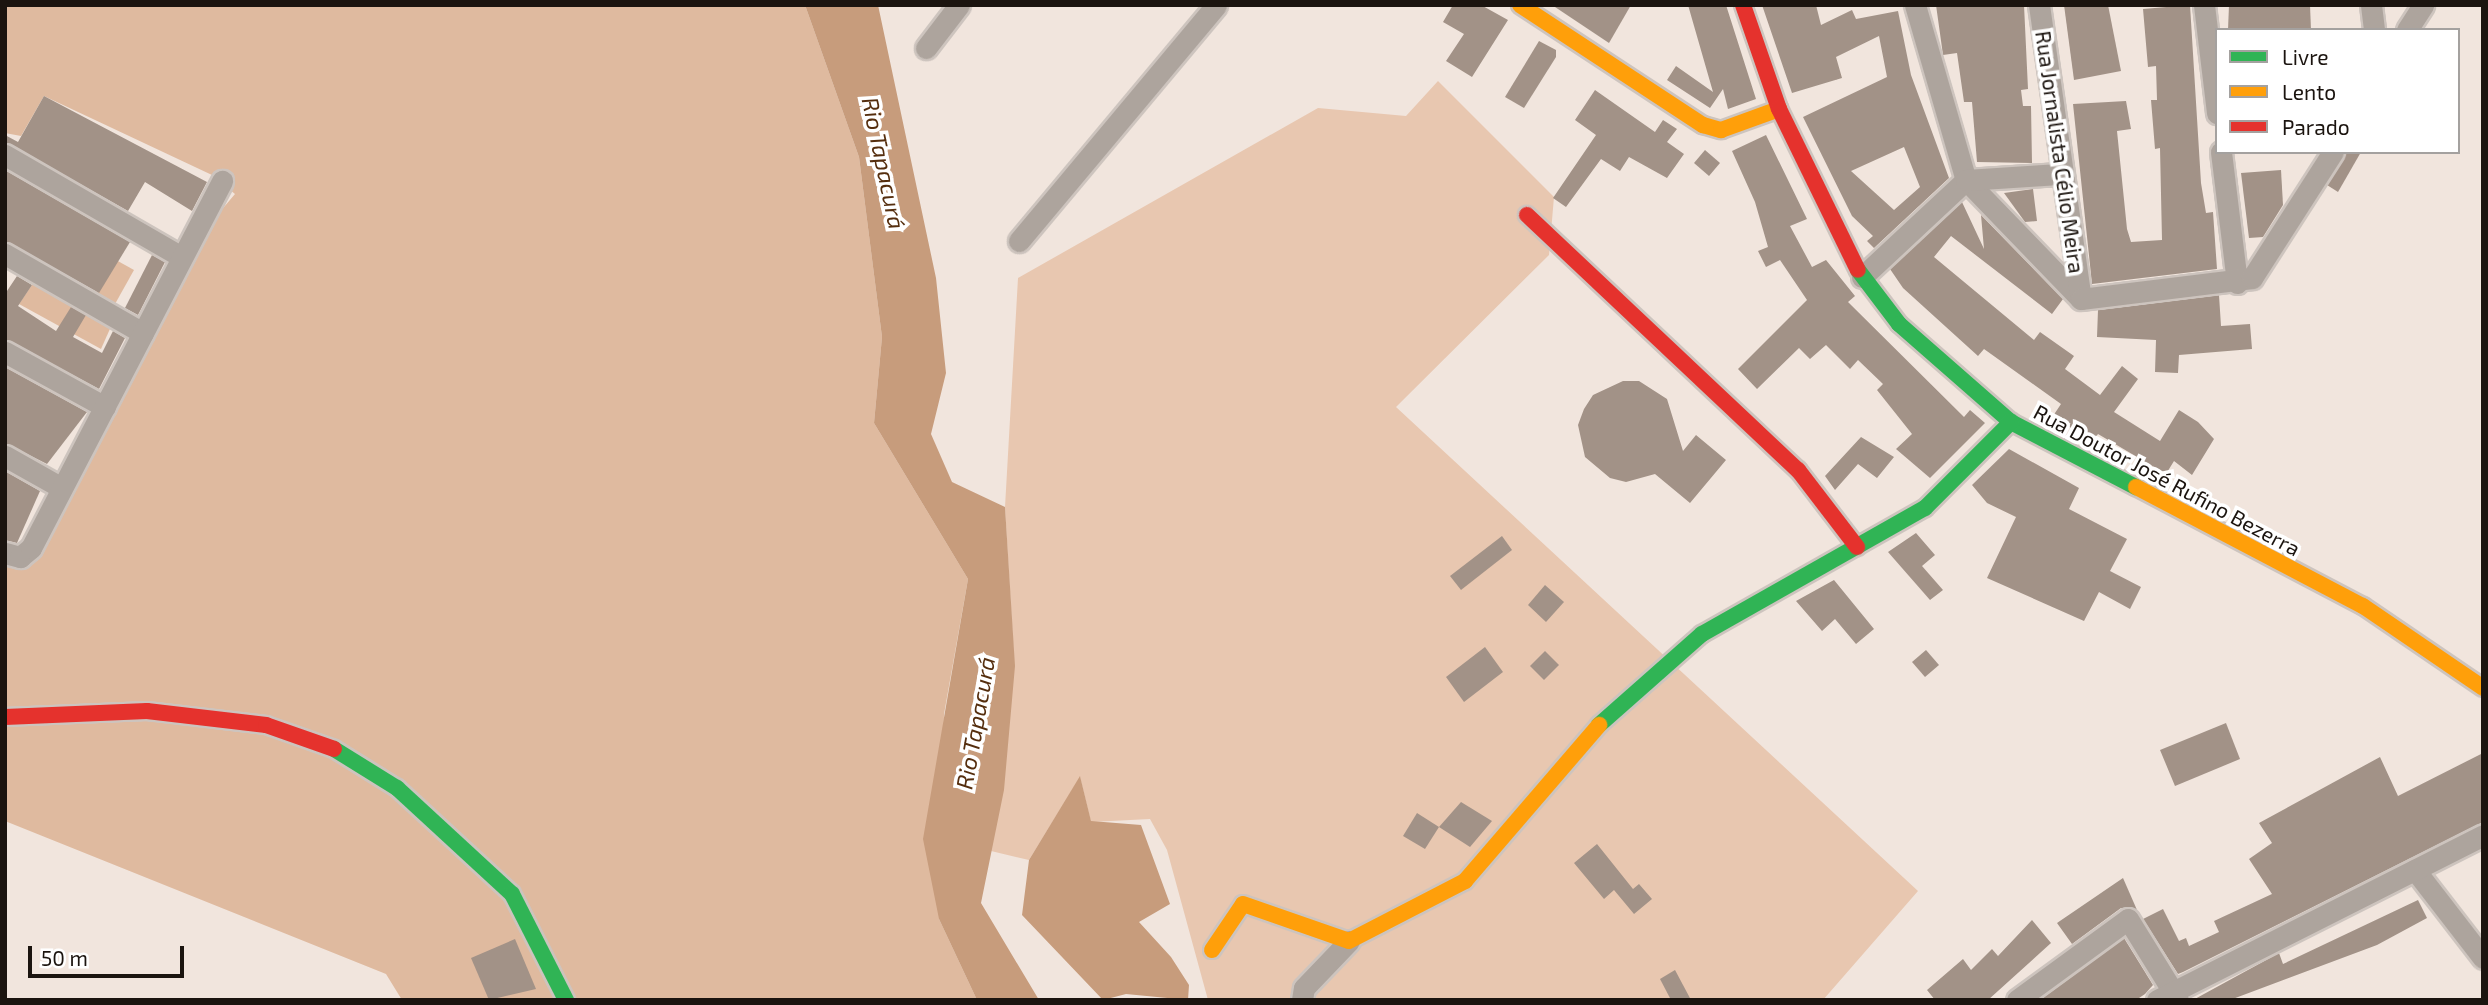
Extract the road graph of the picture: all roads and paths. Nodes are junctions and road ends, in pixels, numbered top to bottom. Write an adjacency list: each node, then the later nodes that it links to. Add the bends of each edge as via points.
1 (959, 5): 12 (street)
2 (1216, 5): 22 (street)
3 (1520, 5): 14 (street, via 1703,125 1721,130)
4 (1744, 5): 14 (street, Rua Doutor José Rufino Bezerra)
5 (1915, 5): 19 (street)
6 (2039, 5): 18 (street, Rua Jornalista Célio Meira)
7 (2204, 5): 13 (street)
8 (2371, 5): 10 (street)
9 (2423, 5): 11 (street)
10 (2374, 28)
11 (2408, 28)
12 (926, 48)
13 (2215, 96)
14 (1779, 109): 25 (street, Rua Doutor José Rufino Bezerra)
15 (2221, 154): 26 (street)
16 (2332, 154): 26 (street, via 2262,271)
17 (5, 155): 24 (street)
18 (2059, 174): 19 (street); 27 (street, Rua Jornalista Célio Meira)
19 (1966, 180): 25 (street); 27 (street)
20 (222, 181): 24 (street)
21 (1527, 215): 34 (street, via 1798,470)
22 (1019, 241)
23 (5, 254): 28 (street)
24 (182, 257): 28 (street)
25 (1862, 277): 31 (street, Rua Doutor José Rufino Bezerra, via 1899,324)
26 (2237, 283): 27 (street)
27 (2081, 299)
28 (143, 333): 30 (street)
29 (5, 352): 30 (street)
30 (104, 407): 33 (street)
31 (2011, 422): 34 (street, via 1925,508); 36 (street, Rua Doutor José Rufino Bezerra, via 2363,606)
32 (5, 456): 33 (street)
33 (62, 488): 35 (street, via 31,548 20,557)
34 (1857, 547): 40 (street, via 1702,634 1581,741 1465,881)
35 (5, 553)
36 (2483, 688)
37 (5, 717): 44 (street, via 147,710 266,725 339,751 397,788 512,894)
38 (2483, 835): 39 (street)
39 (2414, 870): 42 (street); 43 (street)
40 (1349, 941): 41 (street, via 1243,904); 45 (street, via 1304,988)
41 (1212, 950)
42 (2483, 958)
43 (2169, 996): 46 (street, via 2128,919)
44 (566, 1000)
45 (1302, 1000)
46 (2017, 1000)

